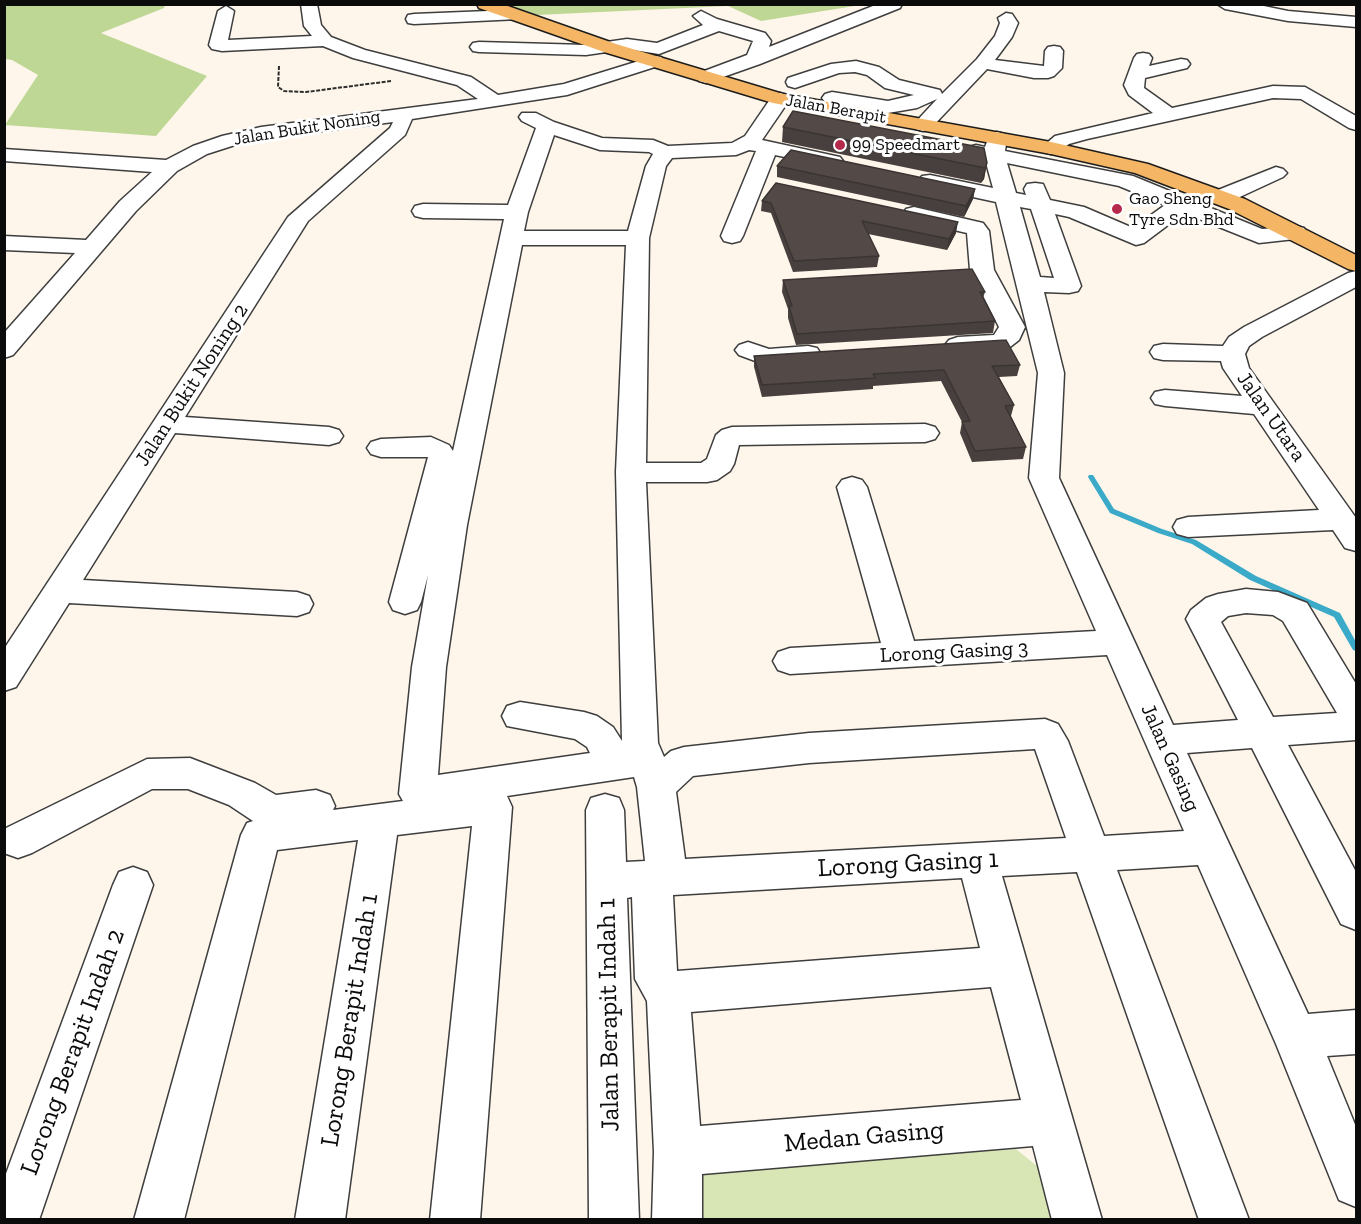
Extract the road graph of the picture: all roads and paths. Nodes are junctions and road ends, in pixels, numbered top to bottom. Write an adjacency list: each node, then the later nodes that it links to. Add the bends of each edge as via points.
1 (309, 4): 13 (street, via 313,26)
2 (485, 4): 6 (main road, Jalan Berapit)
3 (894, 4): 18 (street)
4 (1225, 4): 9 (street)
5 (226, 11): 14 (street, via 218,45)
6 (513, 15): 8 (street); 16 (main road, Jalan Berapit)
7 (1005, 18): 20 (street, via 1009,23 1003,37)
8 (414, 19)
9 (1319, 19): 10 (street); 12 (street)
10 (1356, 22)
11 (294, 23): 14 (street)
12 (1356, 38)
13 (326, 41): 14 (street); 23 (street, via 359,54)
14 (306, 42)
15 (479, 47): 16 (street)
16 (610, 48): 18 (street, via 627,44 659,49 716,26 708,20 759,37 762,41); 19 (main road, Jalan Berapit)
17 (1054, 51): 20 (street, via 1053,68 1048,72)
18 (754, 60): 24 (street)
19 (655, 61): 24 (main road, Jalan Berapit); 30 (street, Jalan Bukit Noning)
20 (983, 63): 26 (street)
21 (1181, 64): 32 (street, via 1139,66 1133,85)
22 (279, 66): 23 (path, via 278,87 284,92)
23 (439, 74): 29 (street, via 464,81)
24 (706, 77): 27 (main road, Jalan Berapit)
25 (933, 94): 26 (street); 27 (street, via 892,84 873,70 856,66 837,68); 28 (street, via 910,104 888,107)
26 (953, 94): 35 (street)
27 (781, 98): 35 (main road, Jalan Berapit); 36 (street, via 752,140); 37 (street)
28 (832, 98)
29 (495, 102): 30 (street, Jalan Bukit Noning); 31 (street, Jalan Bukit Noning)
30 (554, 111): 33 (street); 39 (street, via 600,144 653,146); 52 (street)
31 (401, 114): 43 (street, Jalan Bukit Noning, via 229,140); 70 (street, Jalan Bukit Noning 2, via 403,122 398,131 300,217)
32 (1170, 116): 34 (street, via 1273,92 1291,92 1305,93); 38 (street, via 1072,137)
33 (599, 124)
34 (1356, 124)
35 (923, 125): 37 (main road, Jalan Berapit)
36 (757, 146): 39 (street); 42 (street); 54 (street)
37 (995, 146): 38 (main road, Jalan Berapit); 41 (street); 46 (street)
38 (1051, 148): 47 (main road, Jalan Berapit, via 1141,168)
39 (665, 152): 55 (street, via 656,166)
40 (4, 155): 43 (street)
41 (1030, 161): 48 (street, via 1028,170); 49 (street, via 1125,181)
42 (858, 166)
43 (170, 167): 57 (street, Jalan Bukit Noning)
44 (1276, 173): 47 (street)
45 (915, 178): 46 (street)
46 (1005, 197): 48 (street); 60 (street)
47 (1221, 197): 53 (main road, Jalan Berapit)
48 (1041, 204): 49 (street, via 1076,212 1136,238); 60 (street, via 1069,286)
49 (1182, 204): 53 (street, via 1259,236)
50 (889, 208): 59 (street, via 975,228)
51 (423, 211): 52 (street)
52 (514, 224): 55 (street, via 532,239); 76 (street)
53 (1296, 233): 58 (main road, Jalan Berapit)
54 (732, 236)
55 (638, 238): 74 (street)
56 (4, 243): 57 (street)
57 (92, 247): 63 (street, Jalan Bukit Noning)
58 (1356, 264)
59 (976, 265): 60 (street); 62 (street, via 1012,327 1010,335 1001,342)
60 (1026, 268): 82 (street, Jalan Gasing, via 1051,373 1044,478)
61 (1356, 278): 67 (street, Jalan Utara, via 1253,332 1238,342)
62 (930, 346)
63 (4, 350)
64 (748, 350): 65 (street, via 766,357)
65 (836, 352)
66 (1163, 352): 67 (street)
67 (1232, 354): 69 (street, Jalan Utara, via 1236,368)
68 (1165, 398): 69 (street)
69 (1263, 406): 78 (street, Jalan Utara)
70 (166, 424): 72 (street); 79 (street, Jalan Bukit Noning 2)
71 (925, 433): 74 (street, via 732,436 726,441 720,464 707,473)
72 (329, 436)
73 (381, 448): 76 (street, via 430,446 439,451)
74 (631, 472): 91 (street)
75 (852, 487): 83 (street)
76 (443, 506): 80 (street); 92 (street)
77 (1188, 527): 78 (street)
78 (1349, 530)
79 (62, 591): 81 (street); 85 (street, Jalan Bukit Noning 2)
80 (405, 602)
81 (297, 604)
82 (1118, 642): 83 (street, Lorong Gasing 3); 90 (street, Jalan Gasing)
83 (900, 655): 84 (street, Lorong Gasing 3)
84 (790, 661)
85 (4, 678)
86 (1356, 714): 89 (street, via 1295,612 1278,604 1246,601 1218,606 1203,619)
87 (520, 716): 91 (street, via 584,726)
88 (1356, 726): 89 (street)
89 (1262, 732): 90 (street); 102 (street)
90 (1162, 740): 96 (street, Jalan Gasing)
91 (638, 770): 92 (street); 97 (street, via 809,748 1045,734); 99 (street)
92 (418, 794): 95 (street, via 271,812 242,794 190,773 147,774)
93 (604, 810): 100 (street, Jalan Berapit Indah 1)
94 (380, 821): 111 (street, via 261,835); 112 (street, Lorong Berapit Indah 1); 113 (street, via 493,807)
95 (18, 841)
96 (1210, 846): 97 (street, Lorong Gasing 1); 106 (street, Jalan Gasing)
97 (1090, 853): 98 (street, Lorong Gasing 1); 117 (street)
98 (977, 860): 99 (street, Lorong Gasing 1); 103 (street)
99 (660, 878): 100 (street, Lorong Gasing 1); 104 (street, via 656,979)
100 (606, 881): 114 (street, Jalan Berapit Indah 1)
101 (133, 885): 110 (street, Lorong Berapit Indah 2)
102 (1356, 911)
103 (1007, 966): 104 (street); 107 (street)
104 (668, 993): 108 (street)
105 (1356, 1032): 106 (street)
106 (1296, 1037): 109 (street, Jalan Gasing)
107 (1050, 1121): 108 (street, Medan Gasing); 116 (street)
108 (678, 1152): 115 (street)
109 (1356, 1183)
110 (14, 1220)
111 (159, 1220)
112 (320, 1220)
113 (455, 1220)
114 (614, 1220)
115 (677, 1220)
116 (1077, 1220)
117 (1224, 1220)

